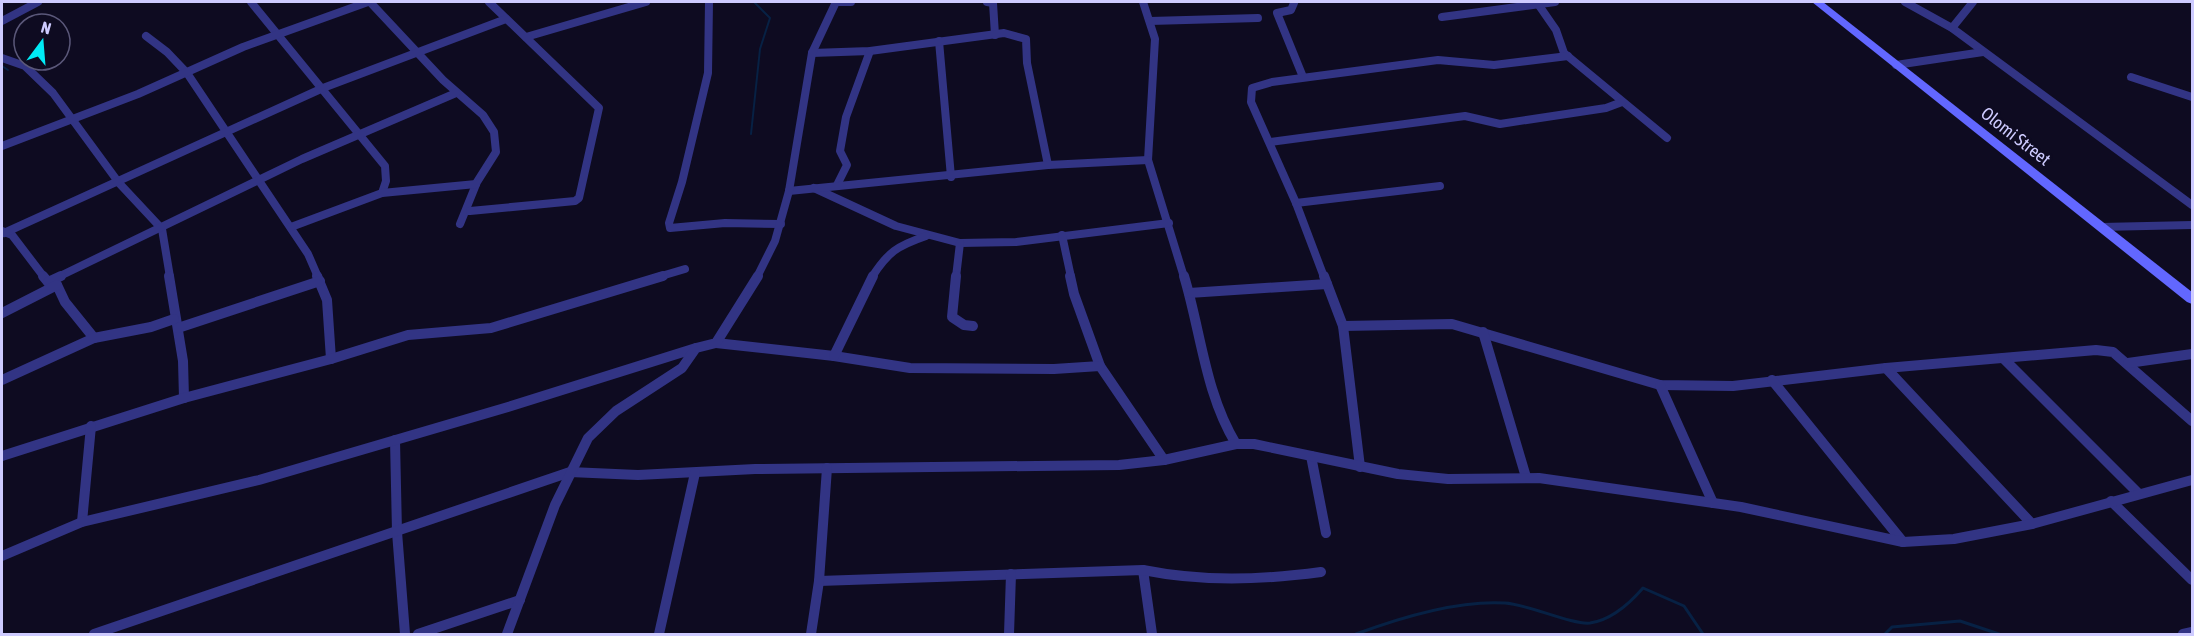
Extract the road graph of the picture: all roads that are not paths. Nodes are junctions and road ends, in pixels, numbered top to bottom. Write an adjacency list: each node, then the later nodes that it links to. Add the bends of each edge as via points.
1 (38, 2): 20 (street)
2 (251, 2): 23 (street)
3 (369, 2): 23 (street); 29 (street)
4 (489, 2): 19 (street)
5 (646, 2): 26 (street)
6 (709, 2): 64 (street, via 708,73 670,228)
7 (836, 2): 8 (street); 31 (street)
8 (851, 2)
9 (987, 2): 24 (street, via 993,3 995,11)
10 (1143, 2): 21 (street)
11 (1555, 2): 16 (street)
12 (1817, 2): 34 (main road, Olomi Street)
13 (1905, 2): 22 (street)
14 (1973, 2): 22 (street)
15 (1294, 3): 37 (street, via 1291,10 1277,12)
16 (1538, 4): 17 (street); 32 (street)
17 (1442, 17)
18 (1258, 18): 21 (street)
19 (506, 19): 26 (street); 29 (street)
20 (2, 21)
21 (1150, 21): 48 (street, via 1155,39)
22 (1952, 28): 30 (street)
23 (279, 34): 35 (street); 38 (street)
24 (995, 35): 27 (street); 49 (street, via 1015,34 1026,39 1027,63)
25 (146, 36): 35 (street)
26 (526, 37): 61 (street, via 599,108 579,198)
27 (939, 41): 28 (street); 50 (street)
28 (870, 51): 31 (street); 54 (street, via 846,117 840,151 847,165)
29 (421, 52): 38 (street); 39 (street)
30 (1983, 52): 34 (street); 60 (street)
31 (812, 53): 57 (street)
32 (1568, 56): 37 (street, via 1494,65 1438,60); 41 (street)
33 (2, 58): 42 (street, via 25,66)
34 (1896, 65): 68 (main road, Olomi Street)
35 (187, 73): 42 (street); 43 (street)
36 (2131, 77): 40 (street)
37 (1303, 78): 46 (street, via 1252,88 1251,102)
38 (323, 88): 43 (street); 44 (street)
39 (456, 93): 44 (street); 53 (street, via 477,111 497,139 497,147)
40 (2193, 97)
41 (1622, 102): 45 (street); 46 (street, via 1587,112 1500,124 1466,116)
42 (71, 118): 47 (street); 52 (street)
43 (225, 134): 51 (street); 52 (street)
44 (361, 135): 51 (street); 58 (street, via 385,166)
45 (1667, 138)
46 (1270, 142): 59 (street)
47 (2, 147)
48 (1148, 160): 49 (street); 62 (street)
49 (1048, 165): 50 (street)
50 (951, 177): 54 (street)
51 (259, 182): 67 (street); 69 (street)
52 (119, 183): 69 (street); 70 (street)
53 (476, 184): 58 (street); 61 (street)
54 (837, 185): 56 (street)
55 (1440, 186): 59 (street)
56 (814, 188): 57 (street); 66 (street)
57 (789, 191): 64 (street)
58 (382, 193): 67 (street)
59 (1296, 203): 78 (street)
60 (2193, 205)
61 (470, 211): 63 (street)
62 (1169, 223): 71 (street); 79 (street)
63 (460, 224)
64 (781, 224): 87 (street, via 760,273)
65 (2193, 225): 68 (street)
66 (896, 226): 72 (street); 74 (street)
67 (291, 227): 76 (street)
68 (2100, 227): 80 (main road, Olomi Street)
69 (162, 229): 77 (street); 82 (street)
70 (5, 235): 77 (street)
71 (1062, 235): 73 (street, via 987,244); 94 (street, via 1074,294)
72 (926, 236): 73 (street); 74 (street)
73 (960, 243): 83 (street, via 952,317 964,326)
74 (898, 246): 90 (street, via 870,280)
75 (685, 269): 92 (street, via 490,328 408,335)
76 (320, 281): 82 (street); 92 (street, via 327,300)
77 (53, 284): 81 (street); 86 (street)
78 (1328, 284): 79 (street); 84 (street)
79 (1189, 293): 103 (street, via 1209,380)
80 (2193, 299)
81 (2, 313)
82 (176, 323): 86 (street); 99 (street)
83 (973, 326)
84 (1343, 326): 85 (street, via 1452,324); 107 (street)
85 (1483, 332): 98 (street); 111 (street)
86 (94, 338): 96 (street)
87 (716, 344): 88 (street); 90 (street)
88 (696, 348): 102 (street); 109 (street, via 682,368 600,423 578,453)
89 (2193, 354): 93 (street)
90 (834, 356): 94 (street, via 910,368)
91 (2003, 358): 93 (street, via 2096,350 2113,352); 95 (street); 113 (street)
92 (331, 360): 99 (street)
93 (2128, 363): 100 (street)
94 (1100, 366): 106 (street)
95 (1886, 368): 97 (street); 117 (street)
96 (2, 380)
97 (1772, 380): 98 (street, via 1733,386); 120 (street)
98 (1660, 385): 115 (street)
99 (184, 398): 101 (street)
100 (2193, 421)
101 (91, 426): 104 (street); 116 (street)
102 (395, 440): 116 (street, via 259,480); 118 (street)
103 (1236, 444): 105 (street); 106 (street)
104 (2, 456)
105 (1311, 456): 107 (street); 119 (street)
106 (1164, 460): 108 (street, via 1119,465)
107 (1360, 466): 111 (street, via 1448,479)
108 (827, 468): 110 (street); 126 (street)
109 (570, 472): 110 (street); 118 (street); 127 (street)
110 (695, 473): 133 (street)
111 (1526, 477): 115 (street)
112 (2193, 480): 113 (street)
113 (2138, 493): 114 (street)
114 (2111, 501): 117 (street); 125 (street)
115 (1713, 503): 120 (street)
116 (82, 522): 121 (street)
117 (2032, 524): 120 (street, via 1954,539)
118 (397, 532): 129 (street); 130 (street)
119 (1326, 533)
120 (1903, 542)
121 (2, 556)
122 (1143, 570): 123 (street, via 1172,578 1259,581); 124 (street); 136 (street)
123 (1321, 572)
124 (1011, 574): 126 (street); 135 (street)
125 (2193, 580)
126 (819, 581): 134 (street)
127 (520, 600): 131 (street); 132 (street)
128 (2193, 632): 137 (street)
129 (94, 634)
130 (405, 634)
131 (418, 634)
132 (507, 634)
133 (659, 634)
134 (812, 634)
135 (1009, 634)
136 (1152, 634)
137 (2183, 634)

